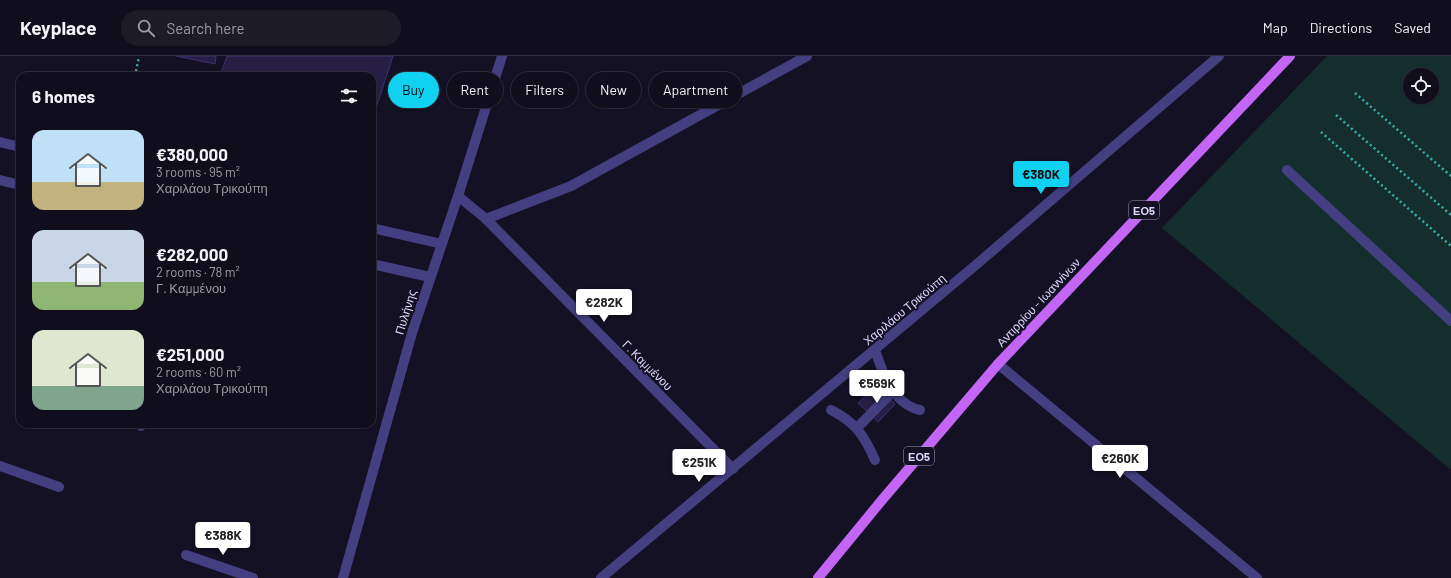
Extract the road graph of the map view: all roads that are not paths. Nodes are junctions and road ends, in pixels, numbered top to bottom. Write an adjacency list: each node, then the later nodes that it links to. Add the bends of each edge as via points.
1 (502, 56): 10 (street, Πυλήνης)
2 (807, 56): 11 (street, via 571,186)
3 (1219, 56): 17 (street, Χαριλάου Τρικούπη)
4 (1290, 56): 18 (main road, Αντιρρίου - Ιωαννίνων / ΕΟ5)
5 (0, 142): 6 (street)
6 (16, 146)
7 (1287, 170): 16 (street)
8 (0, 180): 9 (street)
9 (16, 184)
10 (458, 196): 11 (street, Γ. Καμμένου); 13 (street, Πυλήνης)
11 (486, 219): 25 (street, Γ. Καμμένου)
12 (376, 229): 13 (street)
13 (442, 244): 15 (street, Πυλήνης)
14 (376, 265): 15 (street)
15 (430, 277): 29 (street, Πυλήνης)
16 (1451, 321)
17 (875, 350): 19 (street); 25 (street, Χαριλάου Τρικούπη)
18 (998, 364): 31 (main road, Αντιρρίου - Ιωαννίνων / ΕΟ5); 32 (street)
19 (893, 391): 21 (street, via 908,405); 22 (street)
20 (831, 410): 22 (street)
21 (920, 410)
22 (857, 428): 23 (street, via 866,440)
23 (874, 460)
24 (0, 466): 26 (street)
25 (733, 469): 30 (street, Χαριλάου Τρικούπη)
26 (58, 487)
27 (186, 555): 28 (street)
28 (253, 578)
29 (343, 578)
30 (602, 578)
31 (818, 578)
32 (1257, 578)

